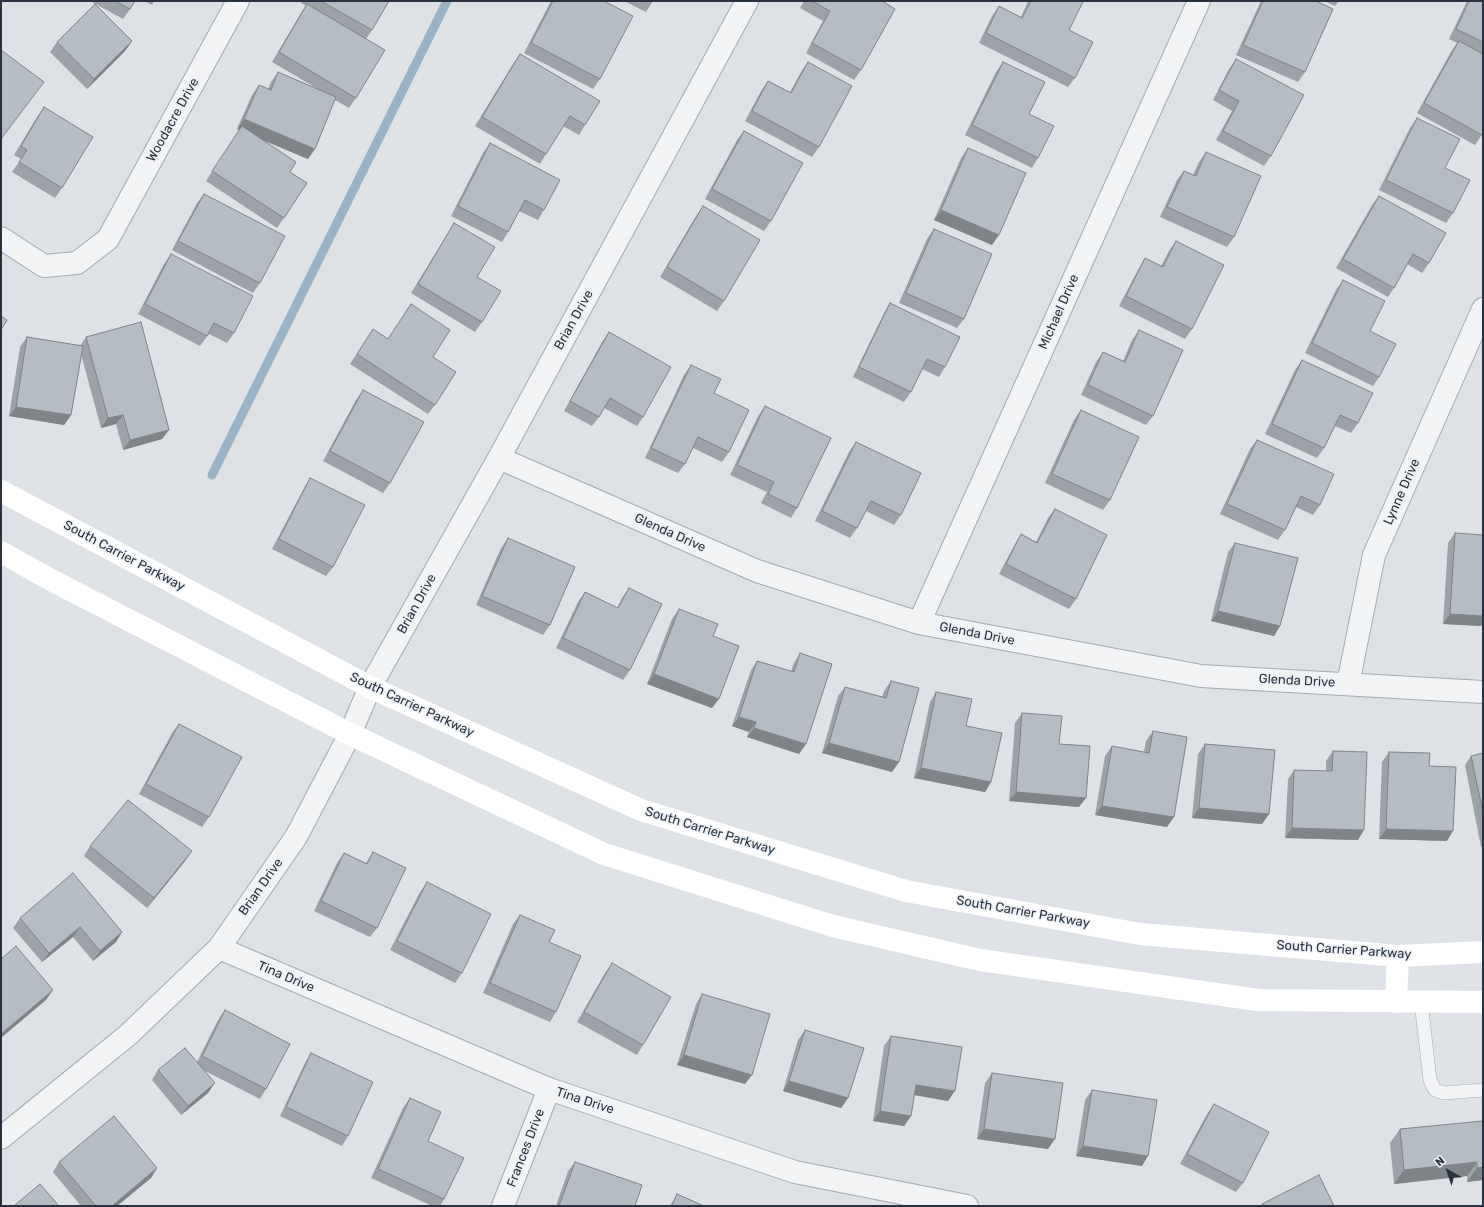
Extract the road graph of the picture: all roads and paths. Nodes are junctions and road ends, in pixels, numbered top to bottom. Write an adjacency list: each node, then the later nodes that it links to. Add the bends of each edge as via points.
1 (238, 1): 4 (street, Woodacre Drive, via 108,239 77,263 44,266)
2 (747, 1): 6 (street, Brian Drive)
3 (1199, 1): 9 (street, Michael Drive)
4 (1, 238)
5 (1483, 309): 10 (street, Lynne Drive, via 1374,556)
6 (499, 458): 9 (street, Glenda Drive, via 757,571); 11 (street, Brian Drive)
7 (1, 491): 11 (main road, South Carrier Parkway)
8 (1, 552): 13 (main road)
9 (919, 623): 10 (street, Glenda Drive, via 1201,676)
10 (1348, 684): 12 (street, Glenda Drive)
11 (370, 687): 13 (street, Brian Drive); 16 (main road, South Carrier Parkway, via 641,810 906,891 1140,934)
12 (1483, 692)
13 (350, 734): 14 (street, Brian Drive, via 296,837); 17 (main road, via 604,854 833,926 980,960 1258,1000)
14 (219, 948): 20 (street, Tina Drive); 22 (street, Brian Drive, via 128,1036)
15 (1483, 952): 16 (main road, South Carrier Parkway)
16 (1398, 956): 17 (main road)
17 (1396, 1002): 18 (main road)
18 (1421, 1002): 19 (main road); 21 (lane, via 1430,1080 1435,1090 1444,1093)
19 (1483, 1002)
20 (549, 1089): 23 (street, Frances Drive); 24 (street, Tina Drive, via 795,1172)
21 (1483, 1090)
22 (1, 1138)
23 (503, 1206)
24 (967, 1206)

